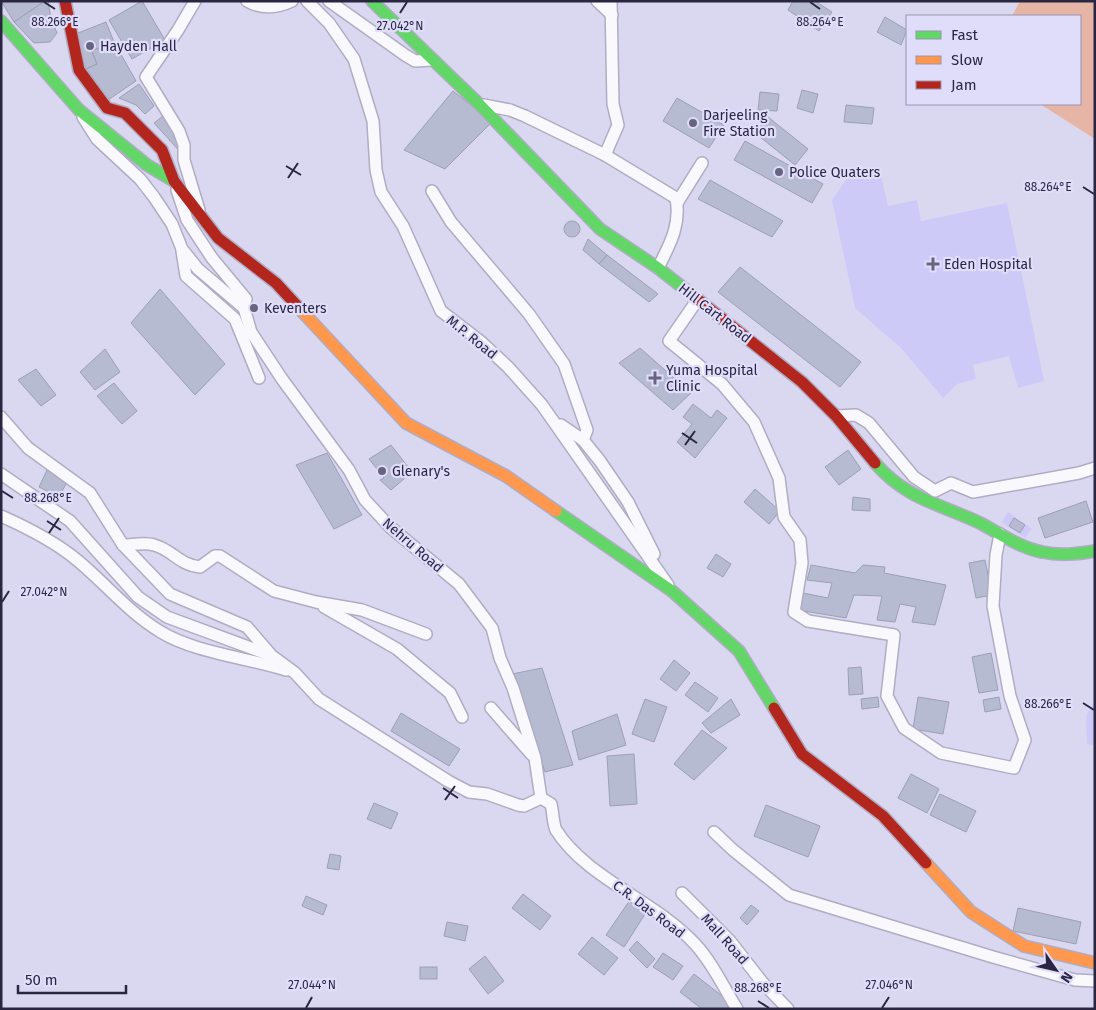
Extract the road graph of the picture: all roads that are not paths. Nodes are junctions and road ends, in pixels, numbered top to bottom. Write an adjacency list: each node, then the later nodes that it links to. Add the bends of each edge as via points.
1 (65, 1): 17 (main road, via 79,70 106,108 125,113 162,150)
2 (195, 1): 20 (street, via 146,77 179,131 184,145 184,160)
3 (247, 1): 4 (street, via 264,7 280,7)
4 (292, 1)
5 (307, 1): 28 (street, M.P. Road, via 329,23 354,59 373,121 376,170 381,192 404,226 441,311 508,367)
6 (329, 1): 12 (street, via 415,61)
7 (372, 1): 12 (main road, Hill Cart Road)
8 (597, 1): 10 (street)
9 (611, 1): 10 (street)
10 (612, 15): 15 (street, via 613,104 618,125)
11 (1, 21): 14 (main road)
12 (432, 60): 13 (main road, Hill Cart Road)
13 (480, 105): 15 (street, via 510,110); 22 (main road, Hill Cart Road, via 600,229)
14 (79, 110): 17 (main road, via 148,165); 21 (street, via 97,139 140,179 154,197 172,224)
15 (605, 155): 19 (street, via 676,198)
16 (702, 163): 19 (street)
17 (174, 181): 20 (main road); 24 (street, Nehru Road, via 186,220 212,258 246,298)
18 (432, 191): 29 (street, via 451,222 528,314 564,364 587,430)
19 (677, 202): 22 (street, via 676,230)
20 (203, 222): 36 (main road, via 218,238 276,283 406,423 506,476)
21 (182, 249): 24 (street, via 198,269); 25 (street, via 186,276 235,319)
22 (658, 268): 23 (main road, Hill Cart Road)
23 (698, 299): 26 (main road, Hill Cart Road, via 802,382); 33 (street, via 669,341 722,384 754,422 779,478 784,517 800,540 802,563 794,612 808,620 894,635 887,696 904,728 941,753 1014,768 1025,740 1010,696 993,606)
24 (244, 308): 43 (street, Nehru Road, via 251,332 282,380 349,470 365,500 390,527 459,584 492,628)
25 (259, 378)
26 (836, 416): 30 (street, via 856,415 869,423 914,477 935,491 951,483 973,492); 33 (main road, Hill Cart Road, via 878,466 902,488)
27 (1, 417): 34 (street, via 28,448 90,493)
28 (551, 418): 29 (street); 36 (street, M.P. Road)
29 (584, 440): 36 (street, via 628,502)
30 (1095, 468)
31 (1, 474): 39 (street, via 70,522 138,597 167,617)
32 (1, 516): 40 (street, via 77,560 160,632 178,641)
33 (1000, 534): 35 (main road, Hill Cart Road, via 1028,548 1052,554)
34 (123, 545): 37 (street, via 153,544 188,566 200,567 214,556 220,556 274,591); 39 (street, via 170,594 247,626)
35 (1095, 551)
36 (672, 591): 47 (main road, via 739,651 802,754 883,816 971,912 1024,946)
37 (316, 602): 38 (street, via 362,610); 42 (street, via 397,649 450,693)
38 (426, 634)
39 (272, 656): 40 (street)
40 (294, 673): 44 (street, via 320,699 403,750 416,762 469,792 487,794 524,806)
41 (491, 708): 43 (street)
42 (462, 717)
43 (535, 758): 44 (street, Nehru Road)
44 (540, 798): 49 (street, C.R. Das Road, via 551,804 555,829 573,851 696,944)
45 (714, 832): 48 (street, via 789,895 1075,980)
46 (682, 893): 50 (street, Mall Road, via 730,941)
47 (1095, 962)
48 (1095, 981)
49 (737, 1009)
50 (788, 1009)

